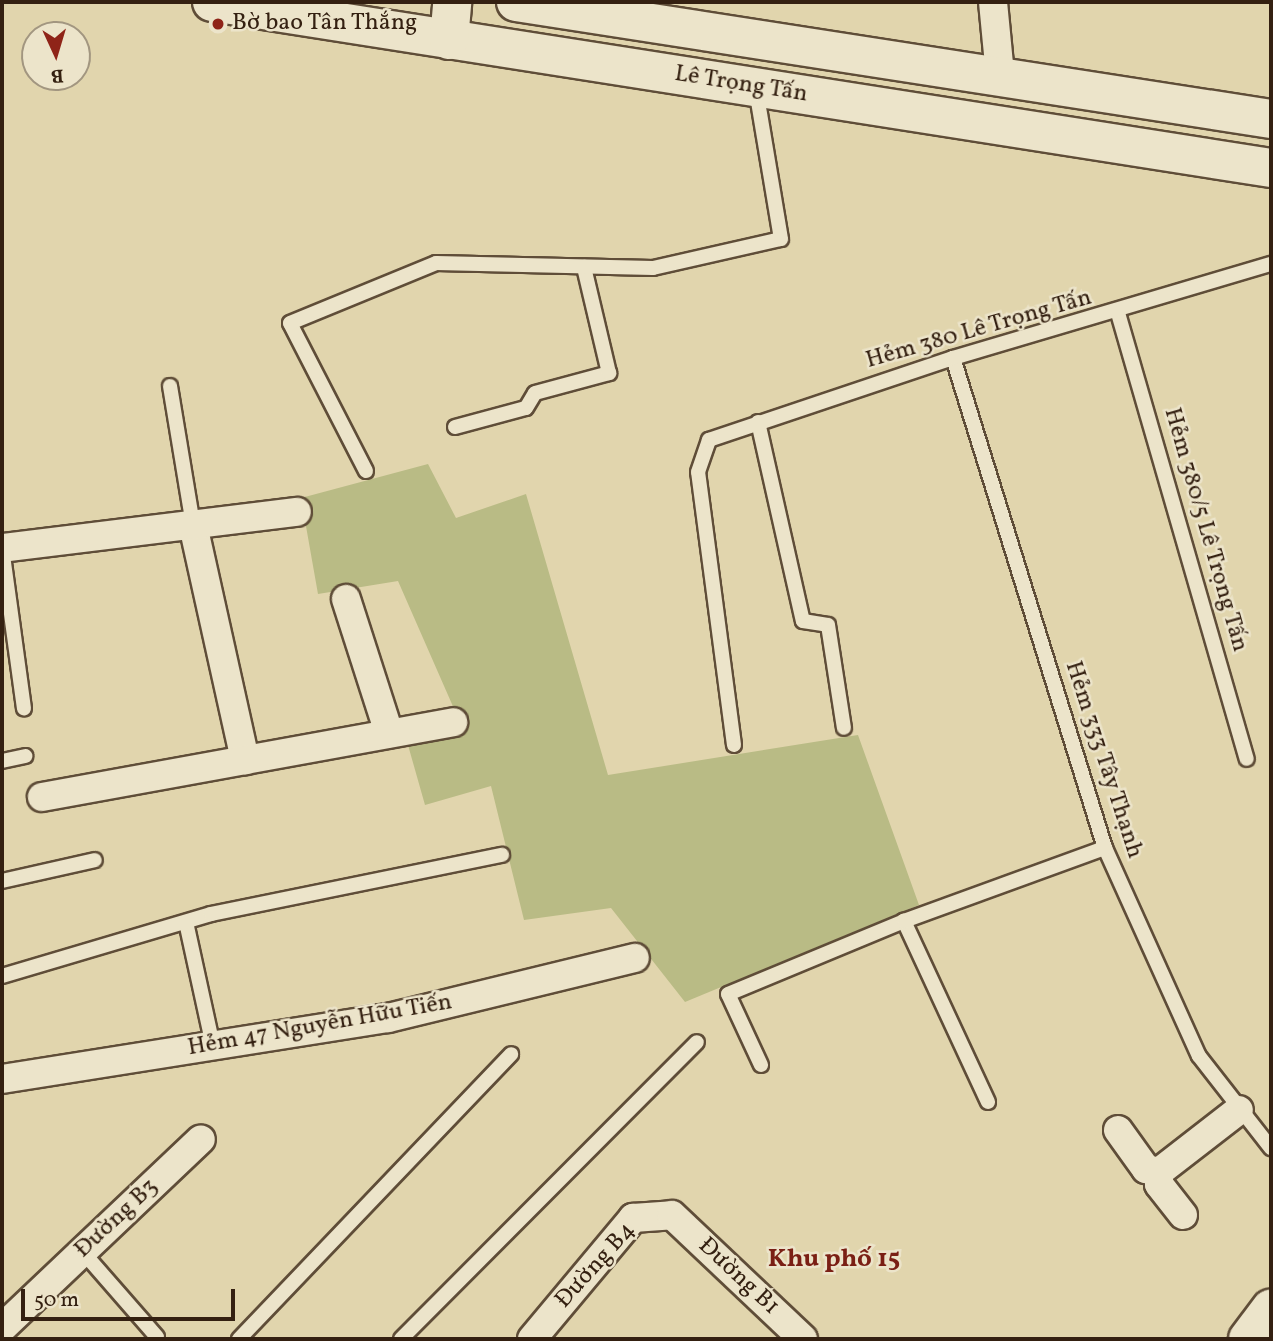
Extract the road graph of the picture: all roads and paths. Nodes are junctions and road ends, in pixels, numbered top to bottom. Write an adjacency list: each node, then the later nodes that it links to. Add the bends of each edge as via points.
1 (212, 2): 5 (main road, Lê Trọng Tấn)
2 (452, 2): 5 (main road)
3 (516, 2): 6 (main road, Lê Trọng Tấn)
4 (993, 2): 6 (street)
5 (449, 40): 7 (main road, Lê Trọng Tấn)
6 (1000, 75): 8 (main road, Lê Trọng Tấn)
7 (756, 87): 9 (main road, Lê Trọng Tấn); 11 (lane, via 781,239 653,268)
8 (1271, 119)
9 (1271, 168)
10 (1271, 264): 12 (lane, Hẻm 380 Lê Trọng Tấn)
11 (584, 267): 16 (lane, via 610,373 535,393 526,408); 17 (lane, via 436,263 290,323)
12 (1118, 313): 13 (lane, Hẻm 380 Lê Trọng Tấn); 28 (lane, Hẻm 380/5 Lê Trọng Tấn)
13 (953, 358): 15 (lane, Hẻm 380 Lê Trọng Tấn); 32 (lane, Hẻm 333 Tây Thạnh)
14 (170, 386): 19 (lane)
15 (758, 422): 24 (lane, via 803,621 828,625); 26 (lane, Hẻm 380 Lê Trọng Tấn, via 703,447 698,472)
16 (455, 427)
17 (366, 471)
18 (297, 512): 19 (street)
19 (193, 525): 20 (street); 29 (street)
20 (2, 548): 22 (lane)
21 (346, 599): 25 (street)
22 (24, 708)
23 (453, 722): 25 (street)
24 (845, 728)
25 (389, 733): 29 (street)
26 (734, 745)
27 (25, 756): 30 (lane)
28 (1247, 759)
29 (245, 760): 31 (street)
30 (2, 761)
31 (42, 797)
32 (1105, 848): 36 (lane); 46 (lane, Hẻm 333 Tây Thạnh, via 1199,1056)
33 (502, 855): 37 (lane)
34 (95, 860): 35 (lane)
35 (2, 881)
36 (904, 920): 43 (lane, via 728,994); 45 (lane)
37 (186, 922): 39 (lane); 41 (lane)
38 (635, 958): 41 (street, Hẻm 47 Nguyễn Hữu Tiến, via 388,1018)
39 (2, 975)
40 (697, 1042): 58 (lane)
41 (213, 1046): 44 (street, Hẻm 47 Nguyễn Hữu Tiến)
42 (511, 1054): 57 (lane)
43 (761, 1065)
44 (2, 1079)
45 (988, 1102)
46 (1239, 1110): 49 (lane, Hẻm 333 Tây Thạnh); 50 (street)
47 (1118, 1130): 50 (street, via 1146,1169)
48 (201, 1139): 53 (street, Đường B3)
49 (1271, 1148)
50 (1159, 1172): 51 (street, via 1159,1184)
51 (1184, 1215)
52 (672, 1216): 59 (street, Đường B4, via 633,1218); 60 (street, Đường B1)
53 (82, 1251): 55 (street, Đường B3); 56 (lane)
54 (1271, 1309): 61 (main road)
55 (2, 1328)
56 (157, 1336)
57 (239, 1339)
58 (401, 1339)
59 (532, 1339)
60 (803, 1339)
61 (1248, 1339)

